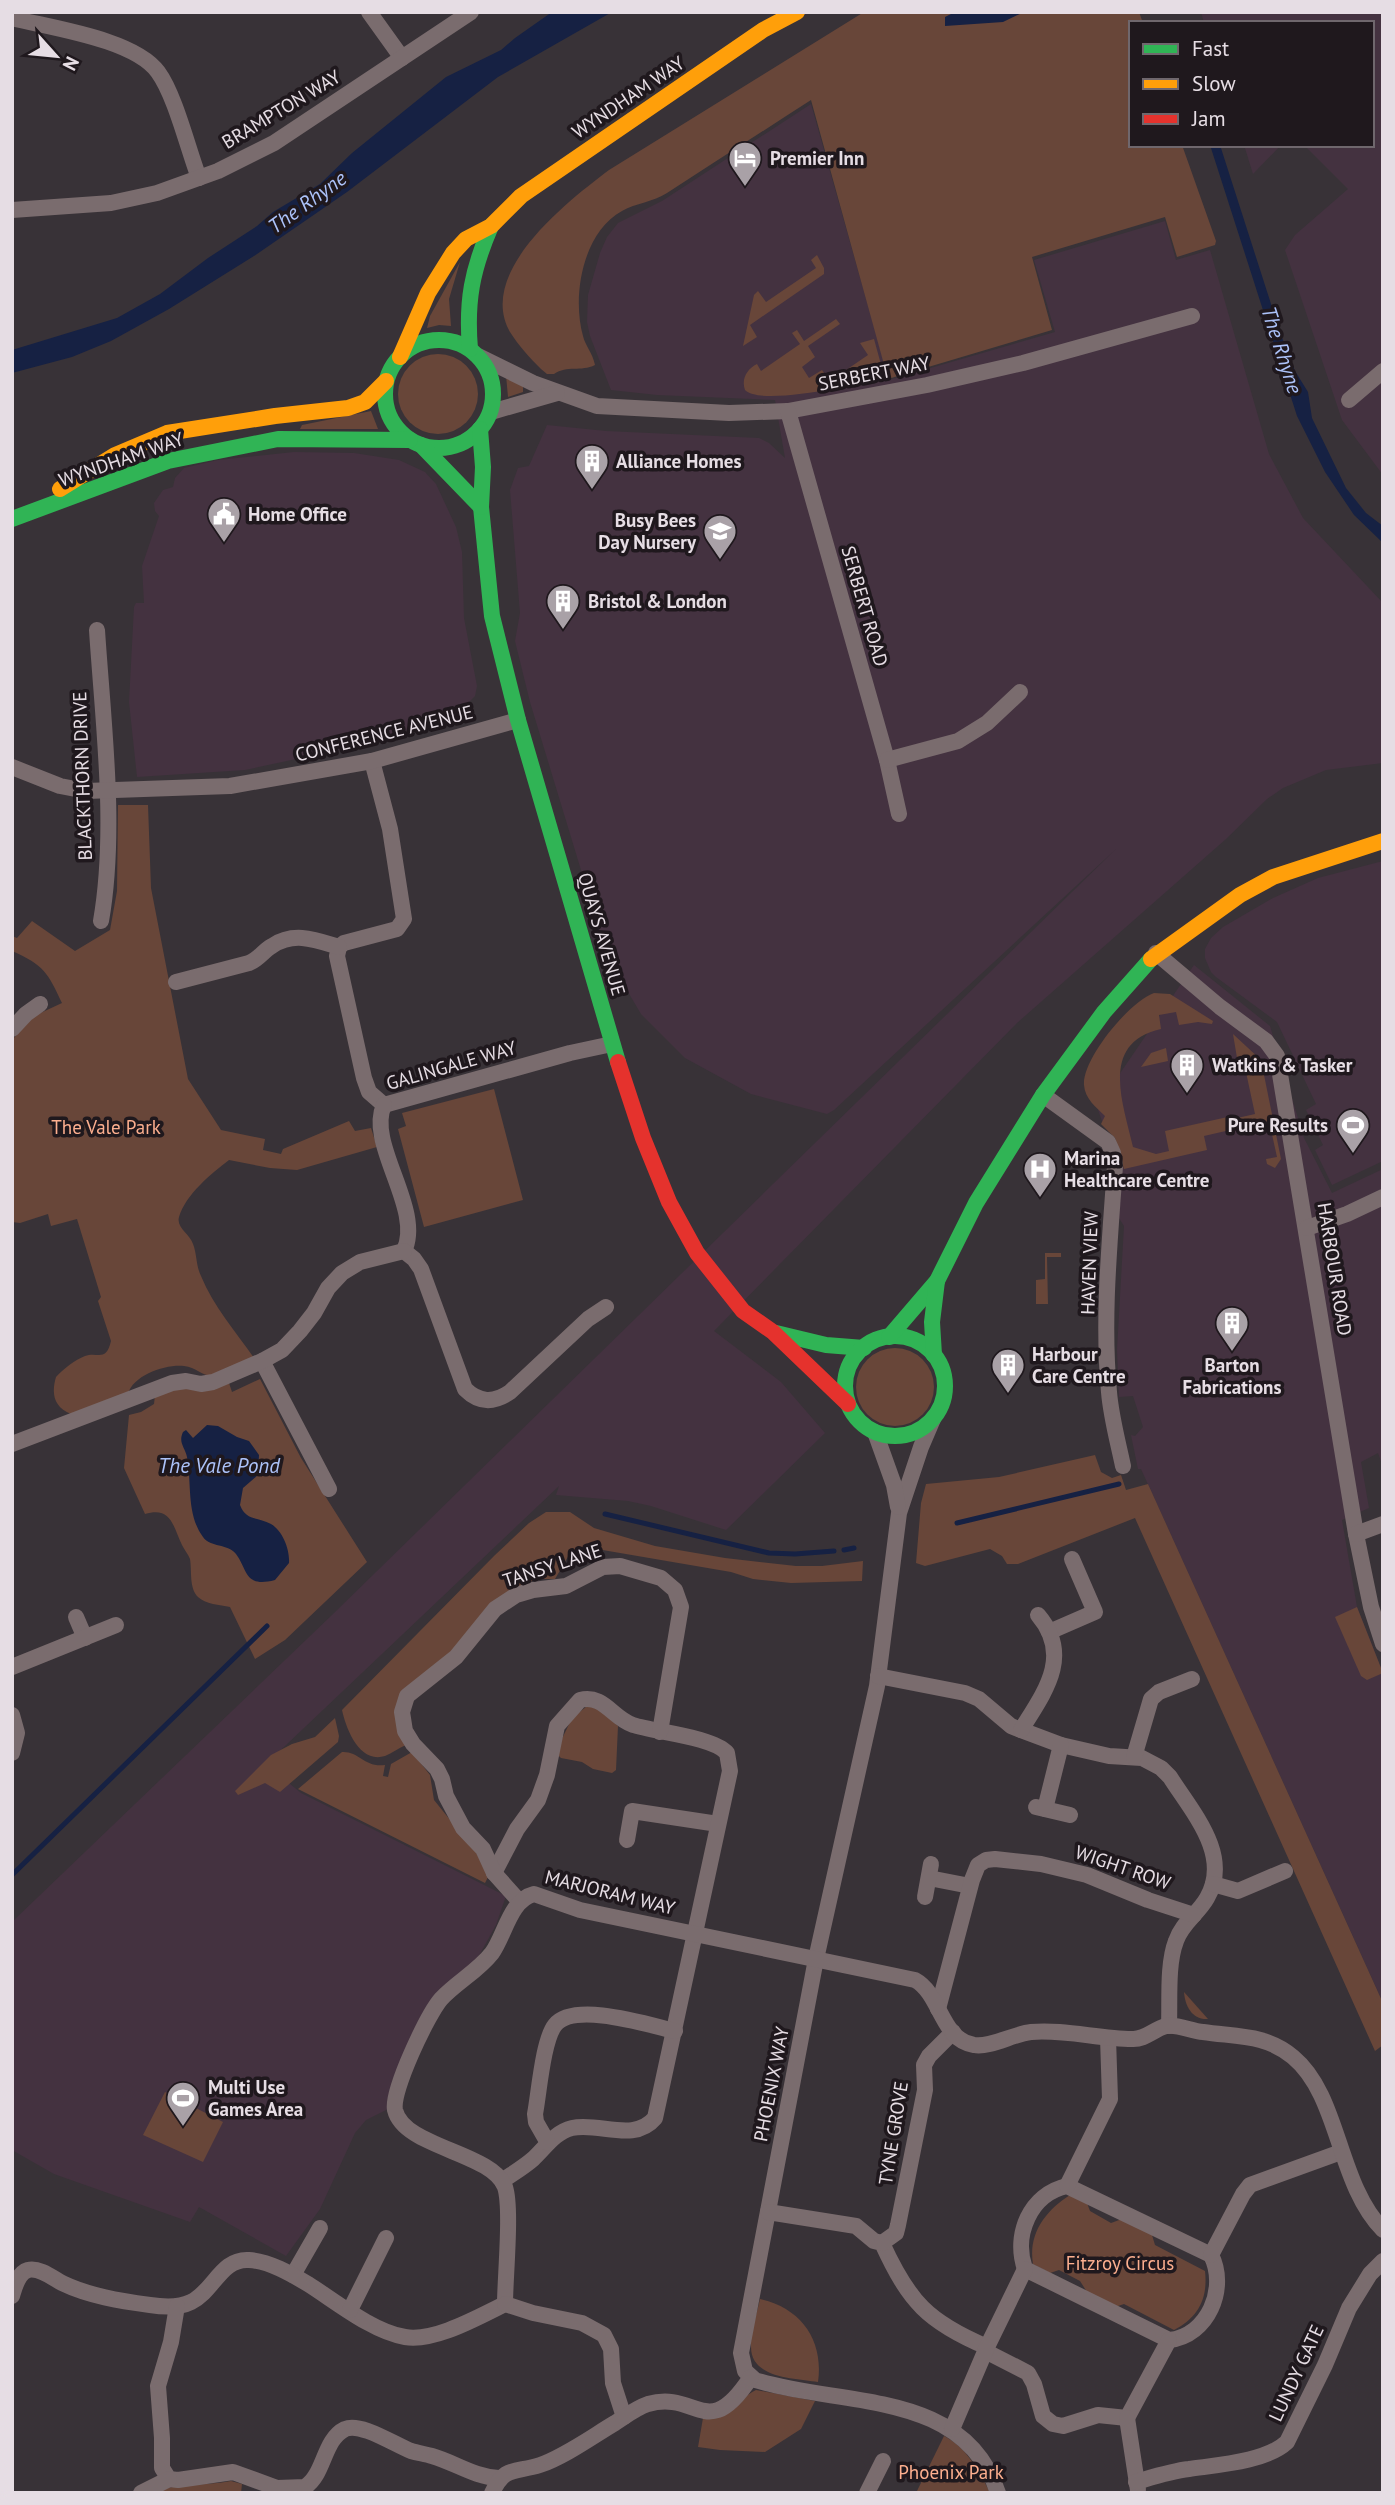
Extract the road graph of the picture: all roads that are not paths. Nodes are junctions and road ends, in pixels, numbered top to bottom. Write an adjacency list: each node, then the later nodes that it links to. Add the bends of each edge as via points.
1 (369, 12): 5 (street)
2 (471, 12): 5 (street, BRAMPTON WAY)
3 (797, 12): 8 (street, WYNDHAM WAY, via 763,30 521,196)
4 (16, 16): 6 (street, via 121,45 146,59 163,80)
5 (402, 58): 6 (street, BRAMPTON WAY, via 274,143)
6 (199, 178): 7 (street, BRAMPTON WAY, via 111,203)
7 (12, 210)
8 (491, 226): 10 (street, WYNDHAM WAY, via 468,293); 11 (street, WYNDHAM WAY, via 466,239 440,271)
9 (1192, 316): 17 (street, SERBERT WAY, via 1023,363)
10 (474, 353): 11 (street, via 444,340 413,346); 14 (street, SERBERT WAY); 16 (street, via 492,385)
11 (400, 357): 13 (street)
12 (1383, 371): 15 (street)
13 (386, 381): 19 (street, via 388,412 394,424); 21 (street, WYNDHAM WAY, via 365,402 348,408 167,433 116,454)
14 (557, 393): 16 (street); 17 (street, SERBERT WAY, via 597,406 729,413)
15 (1349, 400)
16 (491, 411): 18 (street)
17 (788, 411): 26 (street, SERBERT ROAD)
18 (480, 429): 19 (street, via 457,445 443,448); 20 (street, QUAYS AVENUE)
19 (416, 443): 20 (street); 21 (street, WYNDHAM WAY, via 278,439 168,461)
20 (481, 507): 24 (street, QUAYS AVENUE, via 492,616)
21 (13, 519)
22 (97, 629): 28 (street, BLACKTHORN DRIVE)
23 (1020, 692): 26 (street, via 987,723 958,741)
24 (517, 720): 25 (street, CONFERENCE AVENUE); 37 (street, QUAYS AVENUE)
25 (372, 761): 28 (street, CONFERENCE AVENUE, via 254,783); 32 (street, via 390,830 404,919 397,929)
26 (887, 761): 29 (street, SERBERT ROAD)
27 (12, 767): 28 (street, CONFERENCE AVENUE, via 68,789)
28 (107, 791): 31 (street, BLACKTHORN DRIVE)
29 (899, 814)
30 (1383, 841): 33 (street, via 1273,877)
31 (101, 921)
32 (339, 947): 34 (street, via 292,938 274,944 249,963); 39 (street, via 338,969 364,1078 369,1092)
33 (1156, 953): 38 (street, via 1104,1012); 41 (street, HARBOUR ROAD, via 1266,1041 1278,1056)
34 (176, 982)
35 (40, 1004): 36 (street)
36 (12, 1029)
37 (612, 1044): 39 (street, GALINGALE WAY); 45 (street, QUAYS AVENUE, via 669,1202 697,1253 743,1311)
38 (1043, 1095): 43 (street, via 976,1203); 54 (street, HAVEN VIEW, via 1102,1137 1114,1153 1107,1280 1108,1382)
39 (384, 1105): 42 (street, GALINGALE WAY, via 382,1132 408,1219)
40 (1383, 1197): 41 (street)
41 (1307, 1228): 58 (street, HARBOUR ROAD)
42 (404, 1251): 44 (street, via 421,1269 465,1389 481,1400 498,1399 510,1392); 49 (street, via 360,1262 342,1273 300,1331)
43 (937, 1282): 46 (street); 48 (street)
44 (606, 1307)
45 (773, 1332): 47 (street, QUAYS AVENUE, via 826,1345); 50 (street, QUAYS AVENUE)
46 (889, 1337): 47 (street); 48 (street, via 913,1340)
47 (864, 1348): 50 (street, via 847,1373)
48 (934, 1355): 51 (street, via 945,1380)
49 (262, 1362): 53 (street, via 212,1382 172,1383); 55 (street)
50 (848, 1404): 52 (street)
51 (933, 1419): 52 (street, via 906,1435); 56 (street, PHOENIX WAY)
52 (875, 1432): 56 (street, PHOENIX WAY)
53 (12, 1444)
54 (1123, 1466)
55 (329, 1489)
56 (899, 1513): 67 (street, PHOENIX WAY)
57 (1383, 1524): 58 (street)
58 (1356, 1534): 65 (street, HARBOUR ROAD)
59 (1072, 1559): 63 (street, via 1095,1612)
60 (1038, 1615): 63 (street)
61 (76, 1617): 64 (street)
62 (116, 1625): 64 (street)
63 (1049, 1632): 70 (street, via 1053,1670)
64 (85, 1638): 66 (street)
65 (1383, 1644)
66 (12, 1667)
67 (878, 1676): 70 (street, via 965,1693); 86 (street, PHOENIX WAY)
68 (1192, 1679): 74 (street, via 1151,1699)
69 (12, 1715): 73 (street, via 17,1733)
70 (1021, 1730): 72 (street)
71 (660, 1732): 76 (street, via 714,1744 727,1753 730,1771); 79 (street, via 626,1722 595,1699 580,1700 557,1726 538,1800); 79 (street, TANSY LANE, via 681,1607 671,1585 645,1572 610,1565 566,1586 516,1595 495,1609 456,1657 407,1696 402,1718 413,1744 437,1769 463,1828 483,1849)
72 (1061, 1745): 74 (street, via 1114,1757); 75 (street, via 1041,1808)
73 (12, 1753)
74 (1134, 1756): 80 (street, via 1161,1768 1185,1801 1212,1846)
75 (1070, 1815)
76 (718, 1824): 77 (street, via 632,1811); 85 (street)
77 (627, 1840)
78 (1285, 1871): 80 (street, via 1238,1891)
79 (495, 1873): 83 (street, TANSY LANE)
80 (1213, 1884): 84 (street)
81 (970, 1886): 82 (street, via 930,1871); 84 (street, WIGHT ROW, via 978,1865 986,1860 1041,1864 1087,1875); 87 (street, WIGHT ROW)
82 (925, 1897)
83 (520, 1902): 85 (street, MARJORAM WAY, via 538,1894 579,1910); 94 (street, MARJORAM WAY, via 492,1952 435,2007 398,2083 394,2102 404,2124)
84 (1194, 1915): 88 (street, via 1182,1927 1174,1946)
85 (695, 1935): 86 (street, MARJORAM WAY); 89 (street)
86 (816, 1959): 87 (street, MARJORAM WAY, via 915,1980); 96 (street, PHOENIX WAY)
87 (938, 2010): 90 (street, MARJORAM WAY)
88 (1168, 2026): 91 (street, via 1137,2039); 93 (street, via 1244,2035 1284,2050 1315,2082)
89 (675, 2031): 92 (street, via 657,2113 650,2123 635,2131 588,2126 569,2129); 92 (street, via 591,2015 573,2014 560,2020 548,2039 535,2113)
90 (953, 2032): 91 (street, via 978,2046 1036,2032); 100 (street, TYNE GROVE, via 924,2065 925,2090 898,2225 896,2233)
91 (1108, 2038): 95 (street, via 1110,2099)
92 (548, 2143): 94 (street)
93 (1341, 2152): 98 (street, via 1368,2213); 101 (street, via 1250,2185)
94 (502, 2181): 106 (street, via 507,2221)
95 (1067, 2186): 101 (street); 103 (street, via 1046,2196 1026,2221 1020,2245)
96 (768, 2212): 100 (street, via 856,2226); 111 (street, PHOENIX WAY, via 741,2353 742,2366)
97 (320, 2228): 104 (street)
98 (1383, 2230)
99 (386, 2238): 108 (street)
100 (882, 2243): 110 (street, via 919,2306 945,2328)
101 (1211, 2255): 109 (street, via 1217,2278 1213,2304 1194,2330)
102 (1383, 2261): 118 (street, LUNDY GATE, via 1359,2290 1281,2448 1188,2469)
103 (1025, 2269): 109 (street); 110 (street)
104 (293, 2275): 107 (street, via 241,2260 225,2269 200,2297); 108 (street)
105 (13, 2288): 107 (street, via 25,2271 36,2270 95,2295)
106 (505, 2304): 108 (street, via 442,2332 414,2338 385,2331); 112 (street, via 582,2323 604,2334)
107 (177, 2306): 116 (street, via 158,2386 162,2468)
108 (349, 2310)
109 (1169, 2340): 113 (street)
110 (986, 2349): 113 (street, via 1028,2373 1043,2416 1053,2424 1063,2426 1098,2415); 114 (street)
111 (751, 2377): 112 (street, via 733,2401 712,2412 659,2402); 114 (street, via 899,2408)
112 (624, 2417): 117 (street, via 547,2462 518,2468)
113 (1127, 2418): 118 (street)
114 (952, 2430): 121 (street, via 987,2467)
115 (883, 2461): 120 (street)
116 (169, 2479): 117 (street, via 233,2472 277,2488 305,2487 338,2434 352,2427); 119 (street)
117 (496, 2485)
118 (1137, 2487)
119 (141, 2493)
120 (867, 2493)
121 (998, 2493)

